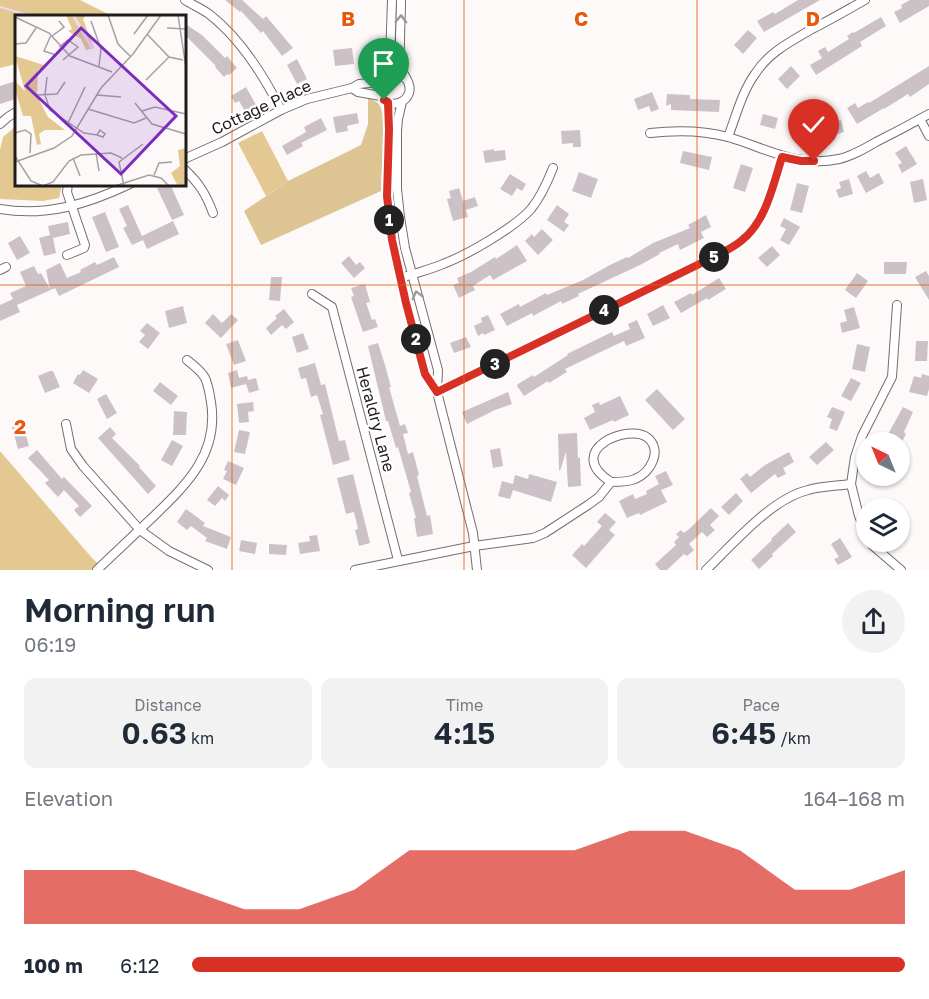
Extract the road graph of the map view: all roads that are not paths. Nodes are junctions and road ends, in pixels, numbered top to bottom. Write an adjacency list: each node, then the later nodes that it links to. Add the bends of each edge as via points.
1 (185, 0): 10 (street, via 229,31)
2 (392, 0): 5 (street, via 390,60)
3 (401, 0): 6 (street, one-way to 3, via 399,59)
4 (865, 0): 17 (street, via 774,51 754,74)
5 (384, 79): 6 (street, via 397,74); 7 (street, Cottage Place); 8 (street, via 379,87)
6 (406, 79): 9 (street, via 409,89)
7 (352, 88): 8 (street, Cottage Place); 10 (street, Cottage Place)
8 (384, 99): 9 (street); 29 (street, via 389,130 387,196)
9 (402, 102): 28 (street, via 397,131 397,189 404,246)
10 (281, 110): 19 (street, Cottage Place)
11 (15, 113): 14 (street)
12 (929, 114): 13 (street)
13 (920, 119): 16 (street); 18 (street, via 842,159 801,161)
14 (0, 124)
15 (650, 133): 17 (street, via 690,130)
16 (929, 136)
17 (728, 137): 18 (street)
18 (782, 157): 33 (street, via 766,206 742,241)
19 (186, 158)
20 (553, 168): 28 (street, via 540,197 516,223 444,264)
21 (186, 172): 26 (street, via 200,185)
22 (68, 186): 24 (street)
23 (125, 186): 24 (street)
24 (72, 206): 25 (street, via 15,212); 27 (street, via 85,245)
25 (0, 209)
26 (213, 213)
27 (67, 255)
28 (412, 274): 29 (street); 33 (street, one-way to 28, via 438,370)
29 (401, 278): 33 (street, via 425,374)
30 (312, 294): 41 (street, Heraldry Lane, via 332,308)
31 (897, 305): 36 (street, via 892,377 862,436)
32 (187, 360): 38 (street, via 204,373 209,388 213,415 210,441 181,491)
33 (437, 392): 39 (street)
34 (66, 424): 38 (street, via 71,449)
35 (611, 482): 35 (street, via 595,467 597,449 615,436 646,436 655,448 652,465 635,479); 39 (street, via 594,501 545,533)
36 (850, 484): 37 (street); 46 (street, via 807,490 784,500)
37 (856, 505)
38 (140, 530): 42 (street); 43 (street, via 169,551)
39 (474, 546): 41 (street); 45 (street)
40 (880, 552): 47 (street)
41 (398, 560): 44 (street)
42 (97, 570)
43 (208, 570)
44 (355, 570)
45 (477, 570)
46 (706, 570)
47 (901, 570)

